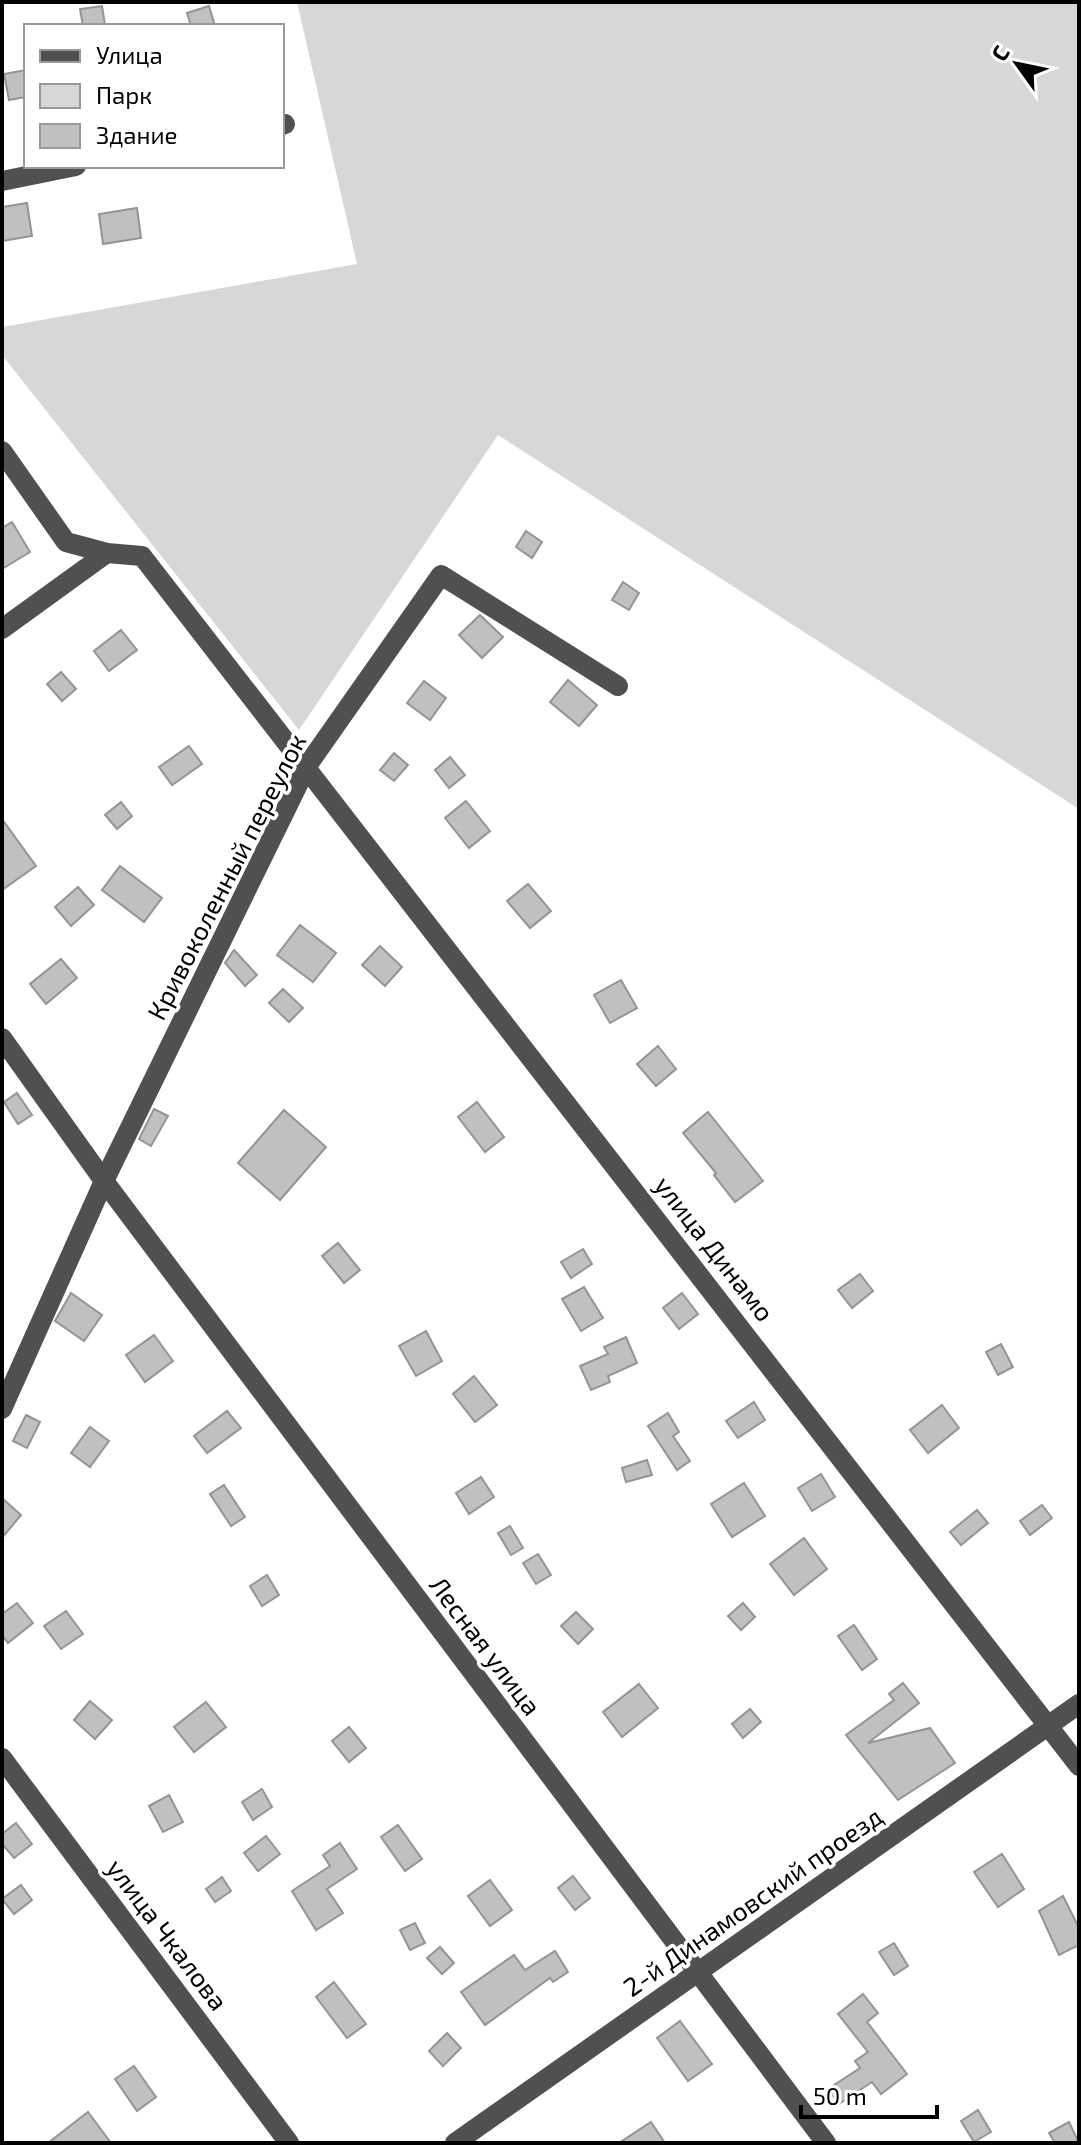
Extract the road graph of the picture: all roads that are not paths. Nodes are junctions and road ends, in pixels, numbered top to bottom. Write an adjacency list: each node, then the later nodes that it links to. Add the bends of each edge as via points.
1 (66, 168): 2 (street)
2 (2, 181)
3 (2, 451): 4 (street, улица Динамо, via 66,542)
4 (107, 553): 5 (street); 7 (street, улица Динамо, via 142,556)
5 (2, 629)
6 (618, 686): 7 (street, Кривоколенный переулок, via 441,575)
7 (307, 766): 9 (street, Кривоколенный переулок); 12 (street, улица Динамо)
8 (2, 1038): 9 (street, Лесная улица)
9 (104, 1181): 10 (street, Кривоколенный переулок); 15 (street, Лесная улица)
10 (2, 1409)
11 (1079, 1704): 12 (street, 2-й Динамовский проезд)
12 (1051, 1726): 14 (street, улица Динамо); 15 (street, 2-й Динамовский проезд)
13 (2, 1758): 16 (street, улица Чкалова)
14 (1079, 1766)
15 (697, 1972): 17 (street, 2-й Динамовский проезд); 18 (street, Лесная улица)
16 (289, 2143)
17 (455, 2143)
18 (826, 2143)

